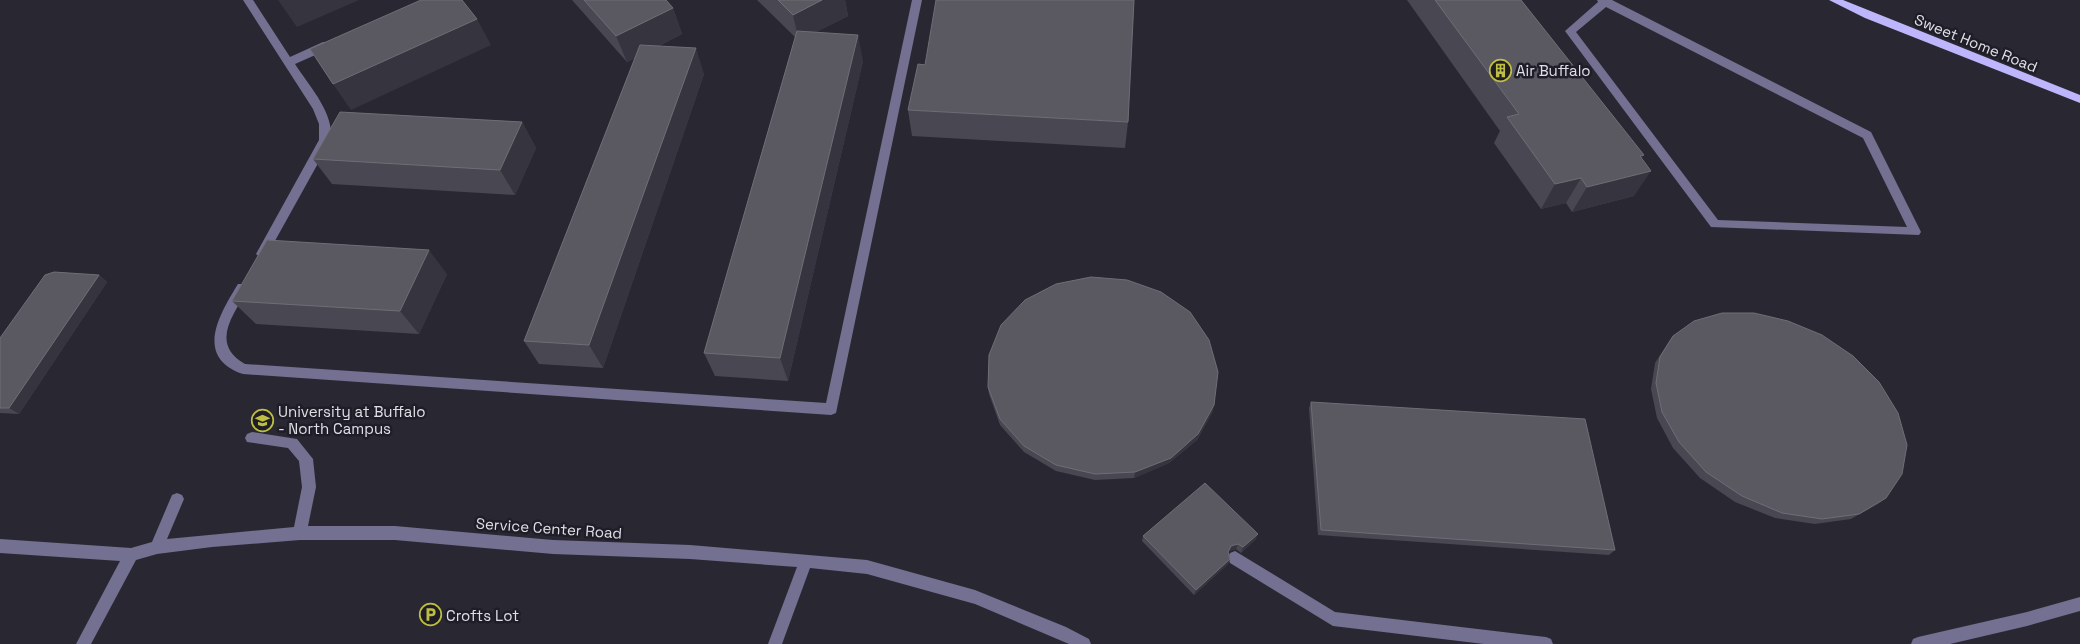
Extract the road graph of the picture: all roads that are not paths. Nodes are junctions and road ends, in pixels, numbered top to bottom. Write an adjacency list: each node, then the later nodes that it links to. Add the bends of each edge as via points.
1 (248, 0): 6 (street)
2 (917, 0): 6 (street, via 831,409 235,365 223,353 220,344 220,331 226,315 326,135 323,116)
3 (1834, 0): 7 (main road, Sweet Home Road)
4 (1605, 1): 4 (street, via 1867,135 1915,232 1715,224 1570,31)
5 (341, 39): 6 (street)
6 (289, 62)
7 (2080, 100)
8 (252, 438): 10 (street, via 292,443 306,459 309,487)
9 (177, 499): 12 (street)
10 (300, 533): 12 (street, Service Center Road); 15 (street, Service Center Road, via 395,533 553,547 690,552)
11 (0, 546): 13 (street, Service Center Road)
12 (157, 546): 13 (street, Service Center Road)
13 (131, 555): 17 (street)
14 (1235, 558): 20 (street, via 1333,620)
15 (806, 561): 18 (street); 19 (street, Service Center Road, via 867,566 975,597)
16 (2080, 604): 21 (street)
17 (83, 644)
18 (775, 644)
19 (1084, 644)
20 (1546, 644)
21 (1918, 644)

